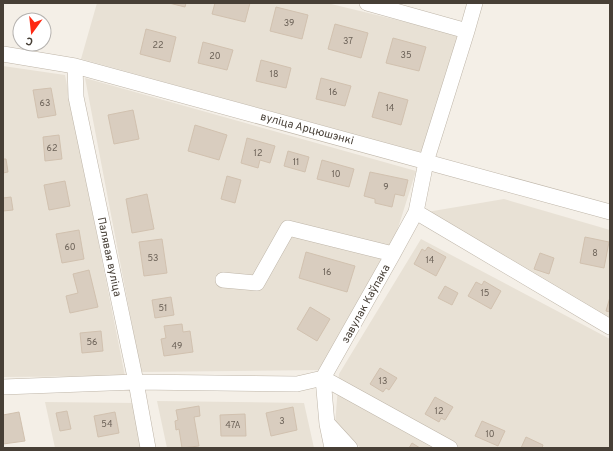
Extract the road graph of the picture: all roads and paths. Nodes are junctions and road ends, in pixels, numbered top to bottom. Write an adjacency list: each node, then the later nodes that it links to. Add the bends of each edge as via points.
1 (367, 3): 3 (street)
2 (475, 3): 3 (street, завулак Каўпака)
3 (467, 31): 6 (street, завулак Каўпака)
4 (3, 54): 5 (street, вуліца Арцюшэнкі)
5 (75, 66): 6 (street, вуліца Арцюшэнкі); 13 (street, Палявая вуліца, via 76,97)
6 (426, 162): 7 (street, завулак Каўпака); 8 (street, вуліца Арцюшэнкі)
7 (416, 212): 9 (street, завулак Каўпака); 11 (street)
8 (610, 212)
9 (394, 254): 10 (street, via 288,228 257,283); 12 (street, завулак Каўпака)
10 (223, 280)
11 (610, 327)
12 (323, 378): 13 (street, via 297,384); 15 (street); 19 (street)
13 (136, 382): 14 (street); 16 (street, Палявая вуліца)
14 (3, 387)
15 (327, 424): 17 (street); 18 (street)
16 (148, 448)
17 (332, 448)
18 (350, 448)
19 (450, 448)

